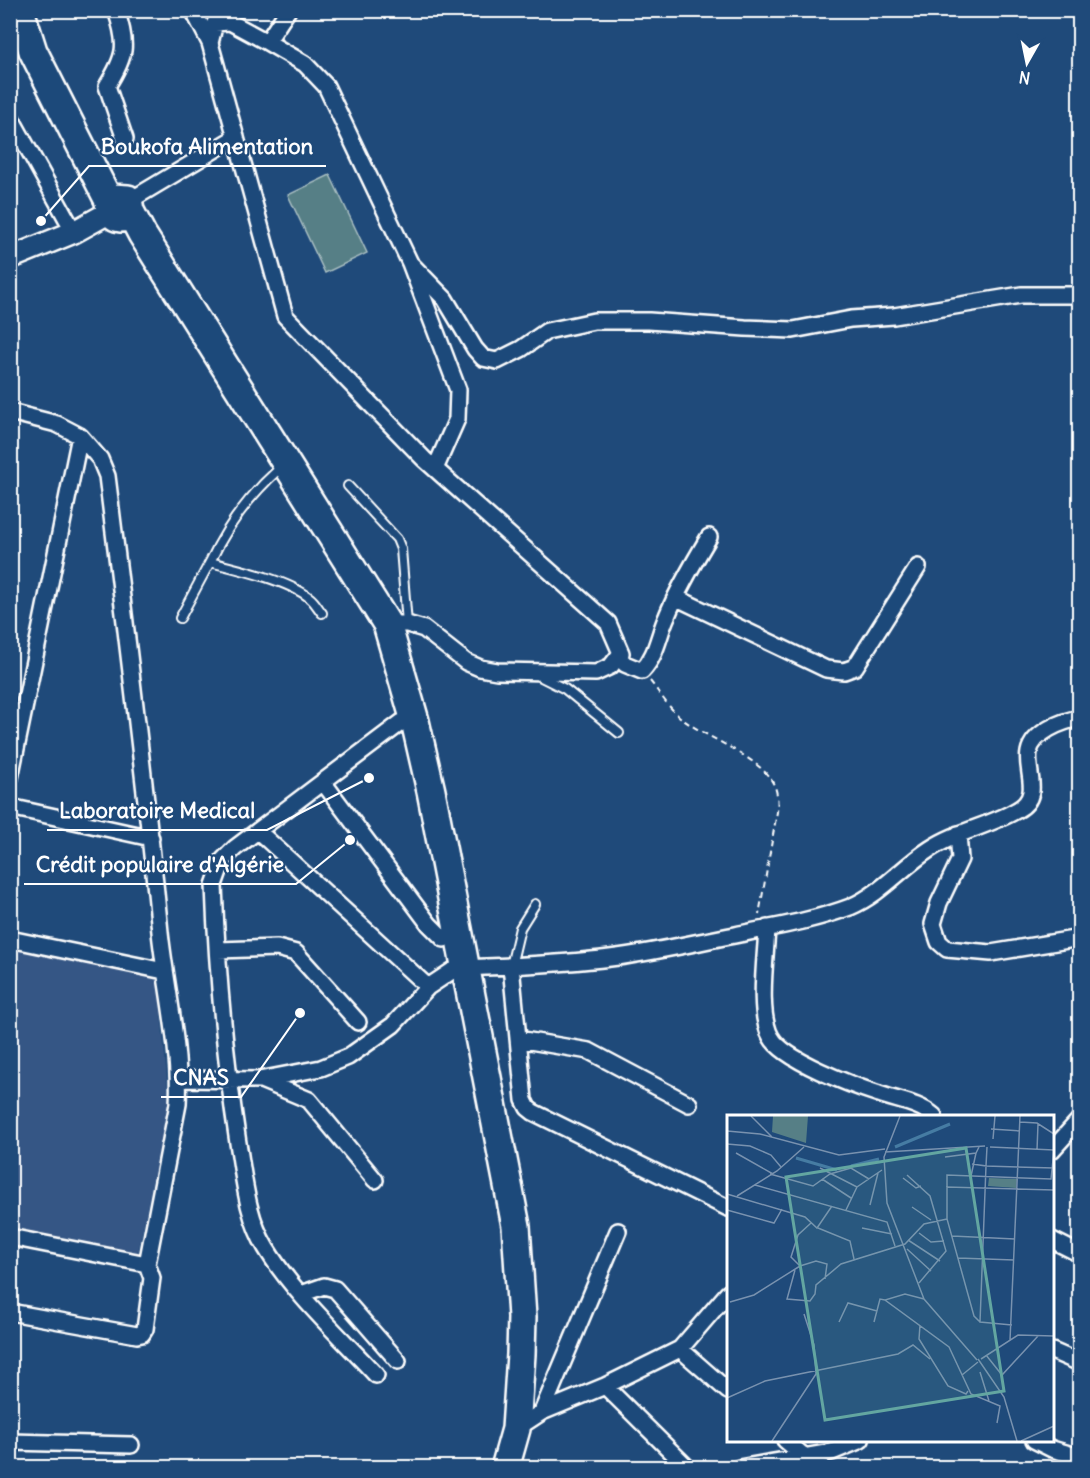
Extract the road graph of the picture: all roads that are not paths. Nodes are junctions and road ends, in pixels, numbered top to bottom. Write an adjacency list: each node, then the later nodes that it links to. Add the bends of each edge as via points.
1 (20, 10): 13 (highway, via 33,51)
2 (37, 10): 13 (highway, via 48,45)
3 (116, 10): 12 (street, via 124,51 107,86)
4 (193, 10): 9 (street)
5 (209, 10): 7 (street)
6 (288, 10): 8 (street)
7 (230, 22): 8 (street); 9 (street, via 215,23)
8 (267, 42): 16 (street, via 305,64 326,86)
9 (210, 43): 11 (street)
10 (10, 116): 14 (street)
11 (236, 137): 13 (street); 21 (street, via 285,316)
12 (126, 139)
13 (120, 207): 14 (main road); 20 (highway, via 135,240); 29 (highway, via 142,234)
14 (74, 232): 15 (main road)
15 (10, 258)
16 (410, 263): 17 (street, via 445,299 475,349 483,358 497,361 547,331 594,321 793,330 1021,295); 21 (street, via 458,390 457,419)
17 (1080, 295)
18 (10, 412): 19 (street, via 57,424)
19 (80, 436): 35 (street); 40 (street, via 100,459 107,476)
20 (278, 470): 24 (lane, via 242,507); 33 (highway, via 370,627)
21 (435, 470): 30 (street, via 608,623)
22 (348, 486): 29 (lane, via 397,539 401,549)
23 (709, 537): 26 (street)
24 (210, 562): 27 (lane, via 289,586 311,599); 28 (lane)
25 (918, 567): 26 (street, via 855,667 844,671 801,659)
26 (676, 598): 30 (street, via 650,662 642,671 626,664)
27 (322, 613)
28 (180, 618)
29 (397, 624): 31 (street, via 424,629 466,662 480,668); 48 (highway)
30 (621, 653): 31 (street, via 611,666 596,673)
31 (527, 670): 34 (lane, via 565,689)
32 (1080, 718): 39 (street, via 1050,728 1036,739 1029,752 1032,791 1019,809)
33 (402, 722): 36 (street); 45 (highway)
34 (620, 733)
35 (10, 778)
36 (323, 782): 38 (street); 45 (street)
37 (10, 807): 40 (street)
38 (259, 832): 46 (street, via 223,860 214,885); 50 (street)
39 (957, 834): 42 (street, via 931,848 876,894 850,907); 43 (street, via 960,859 933,924 939,942 947,949 991,953)
40 (151, 838): 49 (street)
41 (535, 904): 47 (lane, via 520,928)
42 (762, 929): 47 (street, via 612,958); 57 (street, via 763,1001 771,1038 804,1063 850,1084 922,1107)
43 (1080, 938)
44 (10, 939): 49 (street)
45 (444, 939): 48 (highway)
46 (218, 950): 51 (street, via 277,948 296,953); 53 (street)
47 (511, 966): 48 (street); 52 (street)
48 (458, 969): 50 (street); 78 (highway, via 516,1226 522,1317); 86 (highway, via 503,1233 508,1287 503,1385)
49 (164, 971): 54 (street)
50 (428, 987): 55 (street, via 393,1025 348,1057 321,1068)
51 (358, 1022)
52 (518, 1039): 56 (street, via 589,1051); 61 (street, via 528,1108)
53 (228, 1078): 54 (street); 55 (street); 67 (street, via 245,1190 256,1228 265,1248)
54 (179, 1079): 66 (street, via 178,1104)
55 (259, 1080): 60 (street, via 309,1100)
56 (689, 1104)
57 (933, 1115)
58 (1080, 1119): 59 (street)
59 (1054, 1148)
60 (375, 1180)
61 (727, 1207)
62 (618, 1231): 77 (street)
63 (10, 1237): 66 (street)
64 (1054, 1241): 65 (street)
65 (1080, 1254)
66 (147, 1264): 69 (street, via 152,1278 142,1334)
67 (301, 1294): 72 (street, via 324,1286 335,1289); 74 (street)
68 (727, 1295): 70 (street)
69 (10, 1312)
70 (680, 1349): 75 (street); 76 (street)
71 (1054, 1351): 73 (street)
72 (398, 1361)
73 (1080, 1363)
74 (376, 1375)
75 (605, 1386): 77 (street); 88 (street)
76 (727, 1388)
77 (542, 1412): 78 (street)
78 (516, 1429): 87 (highway)
79 (10, 1442): 83 (street)
80 (788, 1442): 84 (street)
81 (856, 1442): 84 (street, via 832,1452)
82 (1038, 1442): 85 (street)
83 (131, 1445)
84 (805, 1456): 89 (street); 90 (street)
85 (1080, 1457)
86 (490, 1467)
87 (505, 1467)
88 (688, 1467)
89 (739, 1467)
90 (825, 1467)

